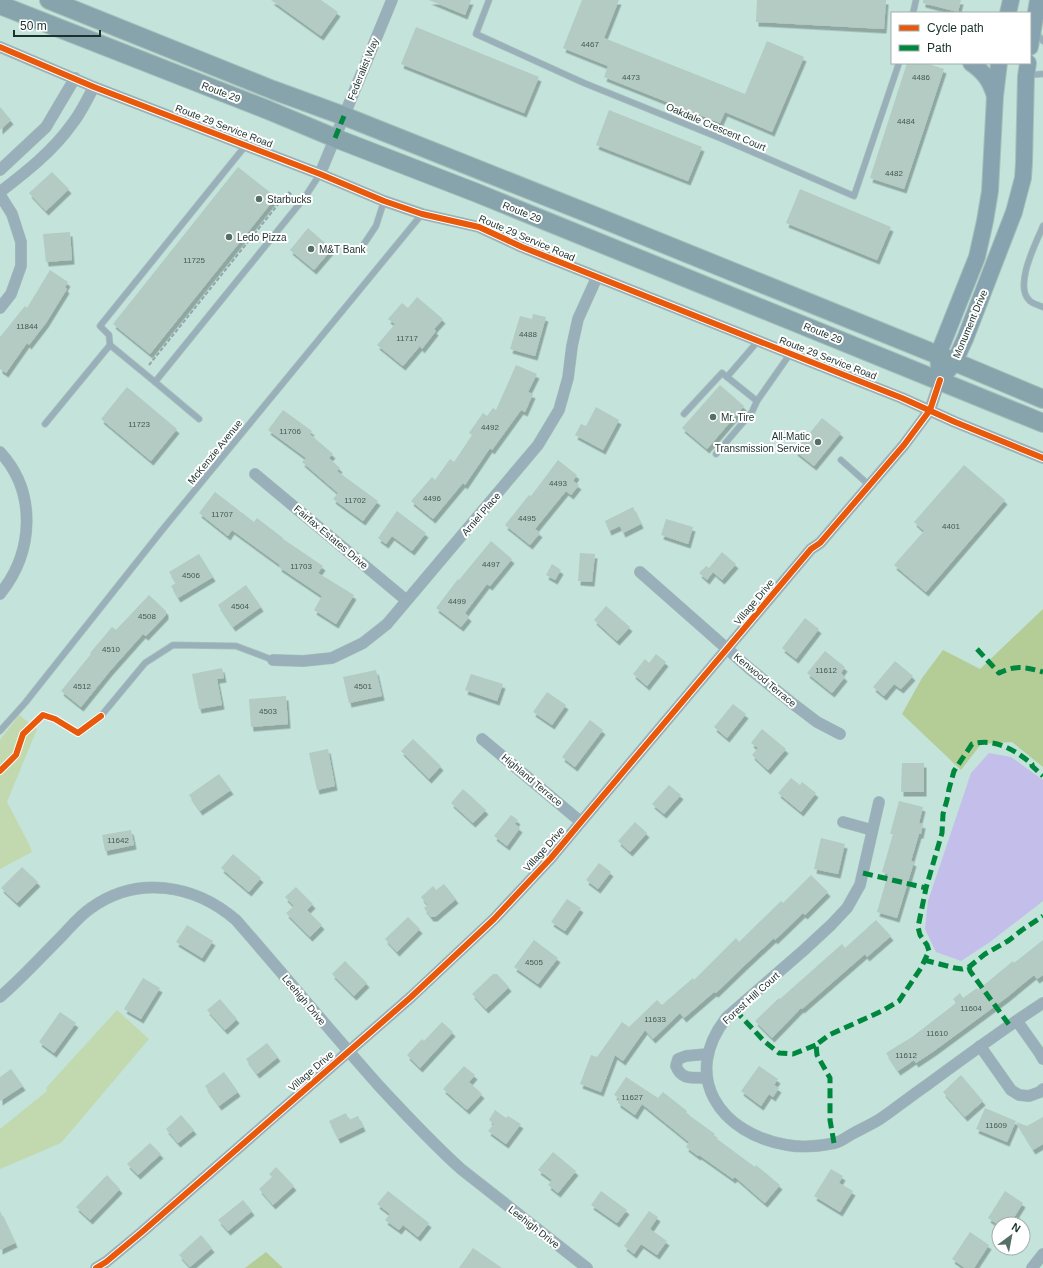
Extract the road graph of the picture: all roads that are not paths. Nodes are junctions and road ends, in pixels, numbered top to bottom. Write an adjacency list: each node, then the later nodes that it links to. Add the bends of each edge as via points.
1 (49, 0): 24 (main road, Route 29)
2 (392, 0): 24 (street, Federalist Way)
3 (489, 0): 15 (lane, Oakdale Crescent Court, via 476,34 584,83 854,196)
4 (916, 0): 9 (lane)
5 (1011, 0): 10 (main road)
6 (1019, 0): 11 (main road)
7 (1038, 0): 12 (main road)
8 (0, 5): 25 (main road, Route 29)
9 (913, 12)
10 (1008, 12)
11 (1018, 12)
12 (1038, 35): 13 (main road)
13 (1031, 45)
14 (0, 47): 21 (street, Route 29 Service Road)
15 (899, 64)
16 (972, 64): 23 (main road, via 991,83)
17 (999, 64): 23 (main road, Monument Drive)
18 (1017, 64): 19 (main road)
19 (1027, 69): 20 (lane); 41 (main road, Monument Drive, via 1023,178 1014,212 968,332)
20 (1043, 74)
21 (75, 78): 22 (street, Route 29 Service Road); 27 (street, via 46,127)
22 (94, 86): 26 (street, Route 29 Service Road); 29 (street, via 73,123 57,143)
23 (995, 96): 41 (main road, Monument Drive, via 990,191 985,220 968,283 946,332)
24 (344, 116): 25 (street, Federalist Way); 41 (main road, Route 29)
25 (335, 138): 28 (street, Federalist Way); 43 (main road, Route 29)
26 (246, 145): 28 (street, Route 29 Service Road); 39 (lane, via 100,326 110,335)
27 (0, 170)
28 (320, 174): 31 (street, Route 29 Service Road); 44 (lane, via 301,202)
29 (0, 192)
30 (0, 196): 37 (street, via 12,214 21,242 21,266 12,294)
31 (384, 201): 32 (street, Route 29 Service Road); 34 (lane, via 376,226)
32 (422, 214): 35 (street, Route 29 Service Road, via 479,227); 64 (lane, McKenzie Avenue)
33 (1043, 226): 36 (lane, via 1024,279 1024,292 1029,301)
34 (364, 244)
35 (597, 277): 38 (street, Route 29 Service Road); 60 (street, Arniel Place, via 578,319 568,378 559,410 534,451)
36 (1043, 307)
37 (0, 308)
38 (758, 341): 40 (street, Route 29 Service Road); 42 (lane)
39 (110, 345): 44 (lane); 51 (lane)
40 (790, 354): 46 (lane); 47 (street, Route 29 Service Road)
41 (946, 359): 43 (main road, Monument Drive); 45 (main road, Route 29)
42 (727, 377): 46 (lane); 48 (lane, via 722,373)
43 (940, 380): 47 (street, Village Drive); 50 (main road, Route 29)
44 (155, 382): 49 (lane)
45 (1043, 400)
46 (757, 401): 53 (lane, via 752,412)
47 (930, 410): 54 (street, Route 29 Service Road); 57 (street, Village Drive)
48 (684, 414)
49 (199, 419)
50 (1043, 423)
51 (45, 424)
52 (0, 452): 59 (street, via 17,475 23,489 27,535 14,572)
53 (716, 454)
54 (1043, 458)
55 (841, 460): 57 (lane)
56 (255, 474): 60 (street, Fairfax Estates Drive)
57 (869, 485): 61 (street, Village Drive)
58 (640, 572): 61 (street, Kenwood Terrace)
59 (0, 594)
60 (406, 600): 62 (street, Arniel Place, via 387,624 363,643 332,658 304,661)
61 (728, 649): 65 (street, Kenwood Terrace, via 817,722); 68 (street, Village Drive)
62 (273, 660): 63 (lane, via 236,646 172,645 145,663)
63 (101, 716)
64 (0, 731)
65 (840, 734)
66 (482, 739): 68 (street, Highland Terrace)
67 (879, 802): 70 (street, Forest Hill Court)
68 (581, 822): 75 (street, Village Drive, via 494,919 411,998)
69 (843, 822): 70 (street)
70 (872, 830): 76 (street, Forest Hill Court, via 860,885 847,908 804,950 727,1017)
71 (0, 998): 75 (street, Leehigh Drive, via 91,908 114,895 132,889 174,889 206,899 236,920)
72 (1043, 1003): 73 (street, Forest Hill Court)
73 (1016, 1021): 74 (street, Forest Hill Court); 77 (street)
74 (980, 1046): 78 (street, Forest Hill Court, via 879,1119 837,1142 813,1146 788,1146 760,1138 738,1126 721,1110 709,1090); 79 (street, via 1011,1090 1019,1095 1029,1096)
75 (348, 1052): 81 (street, Village Drive, via 142,1232); 82 (street, Leehigh Drive, via 442,1152)
76 (707, 1054): 78 (street, Forest Hill Court); 78 (street, via 678,1059 676,1066 678,1073 685,1077)
77 (1043, 1059)
78 (706, 1078)
79 (1043, 1089)
80 (1043, 1254): 83 (street)
81 (96, 1268)
82 (587, 1268)
83 (1032, 1268)

